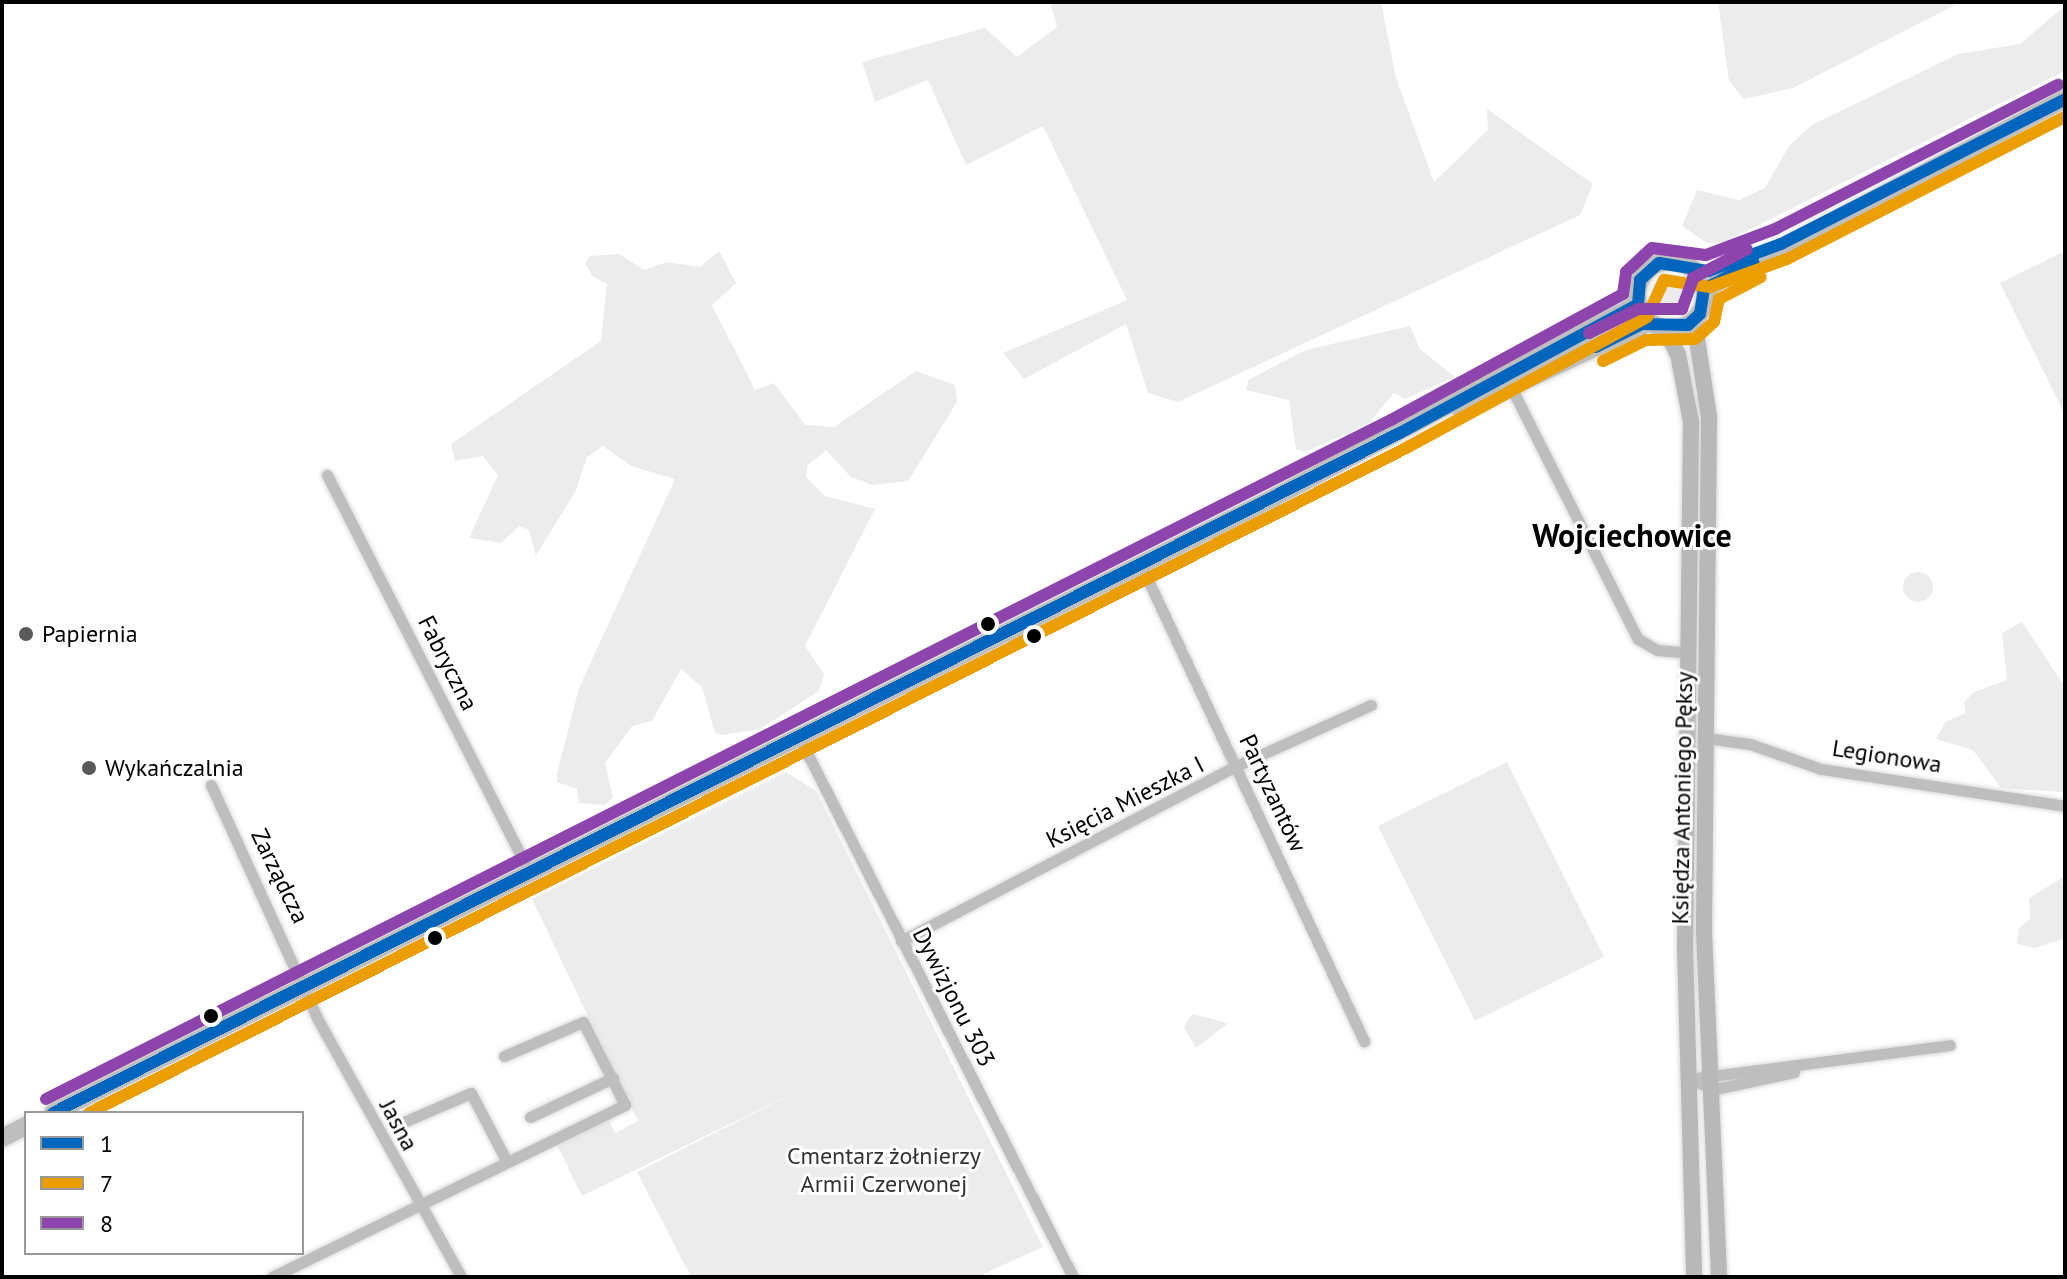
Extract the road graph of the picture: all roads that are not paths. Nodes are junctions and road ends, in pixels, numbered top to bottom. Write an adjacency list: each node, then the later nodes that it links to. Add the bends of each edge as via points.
1 (2065, 99): 2 (main road)
2 (1700, 281): 3 (main road, via 1679,262 1651,268 1640,280); 4 (main road)
3 (1638, 304): 5 (main road); 7 (main road)
4 (1694, 320): 5 (main road); 13 (main road, Księdza Antoniego Pęksy, via 1709,417)
5 (1658, 326): 6 (main road); 10 (main road, Księdza Antoniego Pęksy, via 1678,354 1691,422)
6 (1512, 389): 7 (main road); 10 (street, via 1638,639 1657,650)
7 (1398, 434): 9 (main road)
8 (327, 475): 17 (street, Fabryczna)
9 (1141, 565): 12 (main road); 14 (street, Partyzantów)
10 (1689, 653): 26 (main road, Księdza Antoniego Pęksy)
11 (1371, 705): 14 (street, Księcia Mieszka I)
12 (799, 737): 17 (main road); 18 (street, Dywizjonu 303)
13 (1706, 738): 16 (street, Legionowa, via 1750,744 1821,769); 24 (main road, Księdza Antoniego Pęksy, via 1704,932)
14 (1236, 766): 18 (street, Księcia Mieszka I); 20 (street, Partyzantów)
15 (211, 785): 19 (street, Zarządcza)
16 (2065, 806)
17 (531, 875): 19 (main road)
18 (901, 941): 36 (street, Dywizjonu 303)
19 (305, 989): 28 (main road); 34 (street, Jasna)
20 (1364, 1041)
21 (1950, 1045): 23 (street)
22 (504, 1056): 25 (street, via 580,1021)
23 (1802, 1069): 24 (street); 27 (street)
24 (1714, 1072): 26 (street); 27 (main road, Księdza Antoniego Pęksy)
25 (613, 1078): 29 (street); 33 (street, via 625,1105)
26 (1689, 1079): 27 (street); 38 (main road, Księdza Antoniego Pęksy)
27 (1715, 1089): 39 (main road, Księdza Antoniego Pęksy)
28 (57, 1111)
29 (530, 1117)
30 (406, 1121): 33 (street, via 471,1093)
31 (24, 1127): 32 (main road)
32 (2, 1138)
33 (506, 1160): 34 (street)
34 (416, 1202): 35 (street); 37 (street, Jasna)
35 (274, 1276)
36 (1071, 1276)
37 (461, 1277)
38 (1694, 1277)
39 (1719, 1277)

